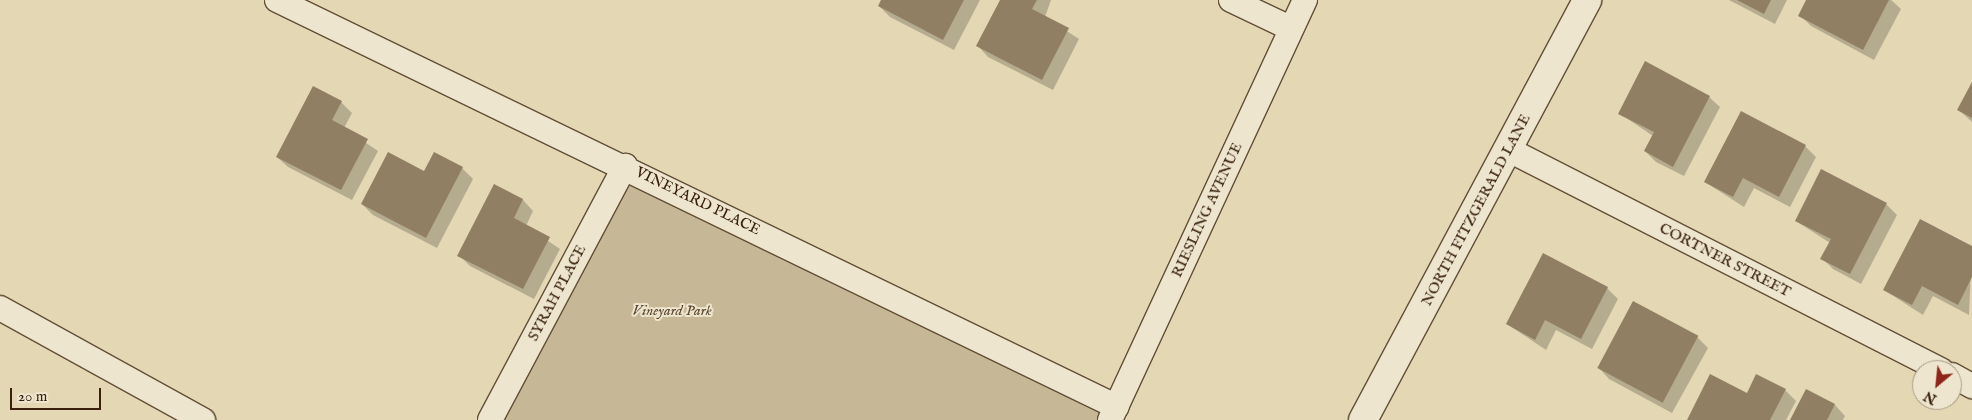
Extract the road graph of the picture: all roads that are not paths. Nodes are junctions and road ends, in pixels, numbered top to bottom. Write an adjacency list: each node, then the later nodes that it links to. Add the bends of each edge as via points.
1 (277, 0): 7 (street, VINEYARD PLACE)
2 (1231, 0): 5 (street)
3 (1305, 0): 5 (street, RIESLING AVENUE)
4 (1587, 0): 6 (street, NORTH FITZGERALD LANE)
5 (1290, 28): 10 (street, RIESLING AVENUE)
6 (1508, 150): 9 (street, CORTNER STREET); 13 (street, NORTH FITZGERALD LANE)
7 (625, 166): 10 (street, VINEYARD PLACE); 12 (street, SYRAH PLACE)
8 (0, 308): 11 (street)
9 (1921, 360)
10 (1113, 413)
11 (203, 420)
12 (490, 420)
13 (1363, 420)

